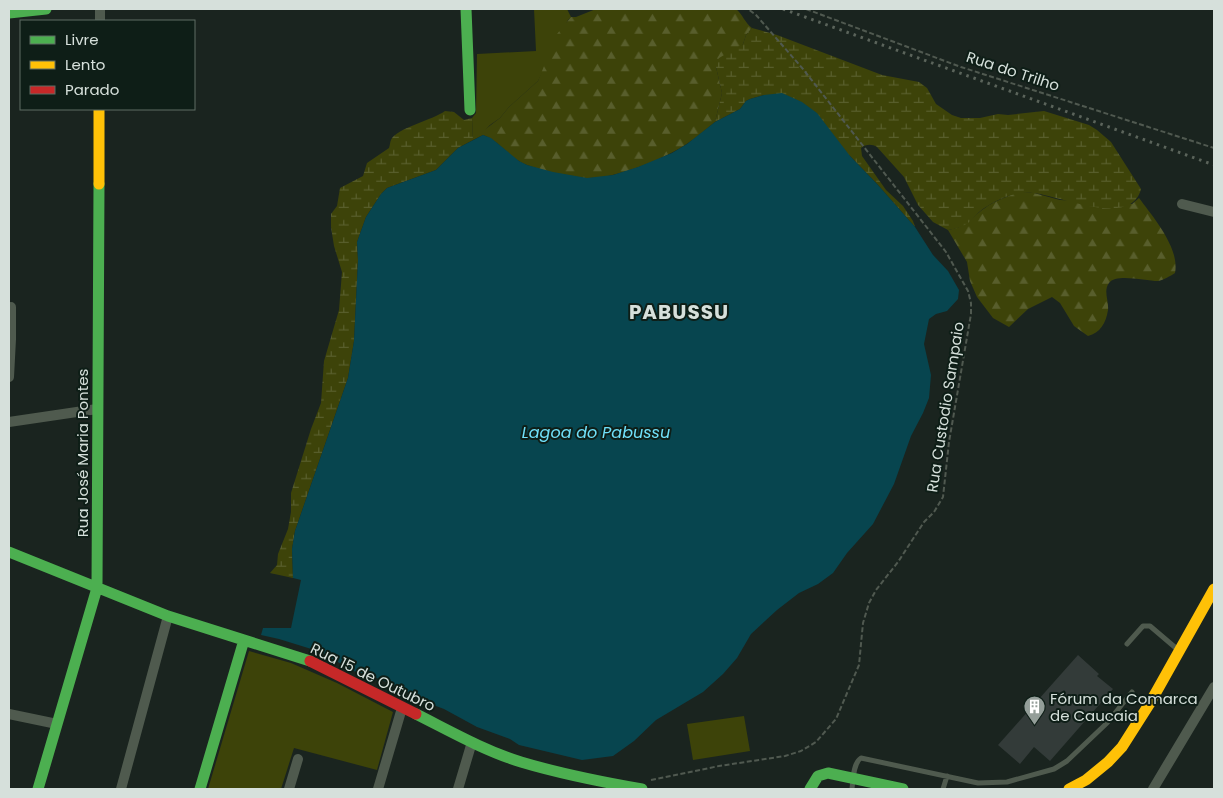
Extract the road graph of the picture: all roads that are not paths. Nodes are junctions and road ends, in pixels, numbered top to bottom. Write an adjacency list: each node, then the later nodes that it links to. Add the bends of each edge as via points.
1 (46, 9): 3 (street)
2 (466, 9): 5 (street)
3 (9, 13)
4 (99, 110): 10 (street, Rua José Maria Pontes)
5 (470, 110)
6 (1182, 204): 7 (street)
7 (1214, 212)
8 (11, 307): 9 (street)
9 (9, 377)
10 (97, 410): 11 (street); 13 (street, Rua José Maria Pontes)
11 (9, 422)
12 (9, 552): 13 (street, Rua 15 de Outubro)
13 (97, 588): 15 (street, Rua 15 de Outubro); 23 (street, Rua José Maria Pontes)
14 (1214, 589): 18 (street)
15 (168, 616): 16 (street, Rua 15 de Outubro); 30 (street)
16 (244, 640): 21 (street, Rua 15 de Outubro, via 312,662); 31 (street)
17 (1127, 644): 18 (lane, via 1146,625)
18 (1180, 651): 38 (street, via 1122,747 1086,780)
19 (1214, 686): 39 (street)
20 (1132, 692): 26 (lane, via 1107,723 1067,761 1054,768 1000,783)
21 (402, 708): 24 (street, Rua 15 de Outubro); 33 (street)
22 (9, 714): 23 (street)
23 (57, 724): 29 (street, Rua José Maria Pontes)
24 (472, 742): 28 (street, Rua 15 de Outubro, via 544,769 582,778); 34 (street)
25 (298, 760): 32 (street)
26 (947, 776): 27 (lane, via 861,758 856,764); 37 (lane)
27 (853, 784): 35 (street, via 832,773 825,773 814,780); 36 (street)
28 (642, 785)
29 (38, 789)
30 (121, 789)
31 (200, 789)
32 (289, 789)
33 (378, 789)
34 (458, 789)
35 (810, 789)
36 (903, 789)
37 (943, 789)
38 (1069, 789)
39 (1153, 789)

